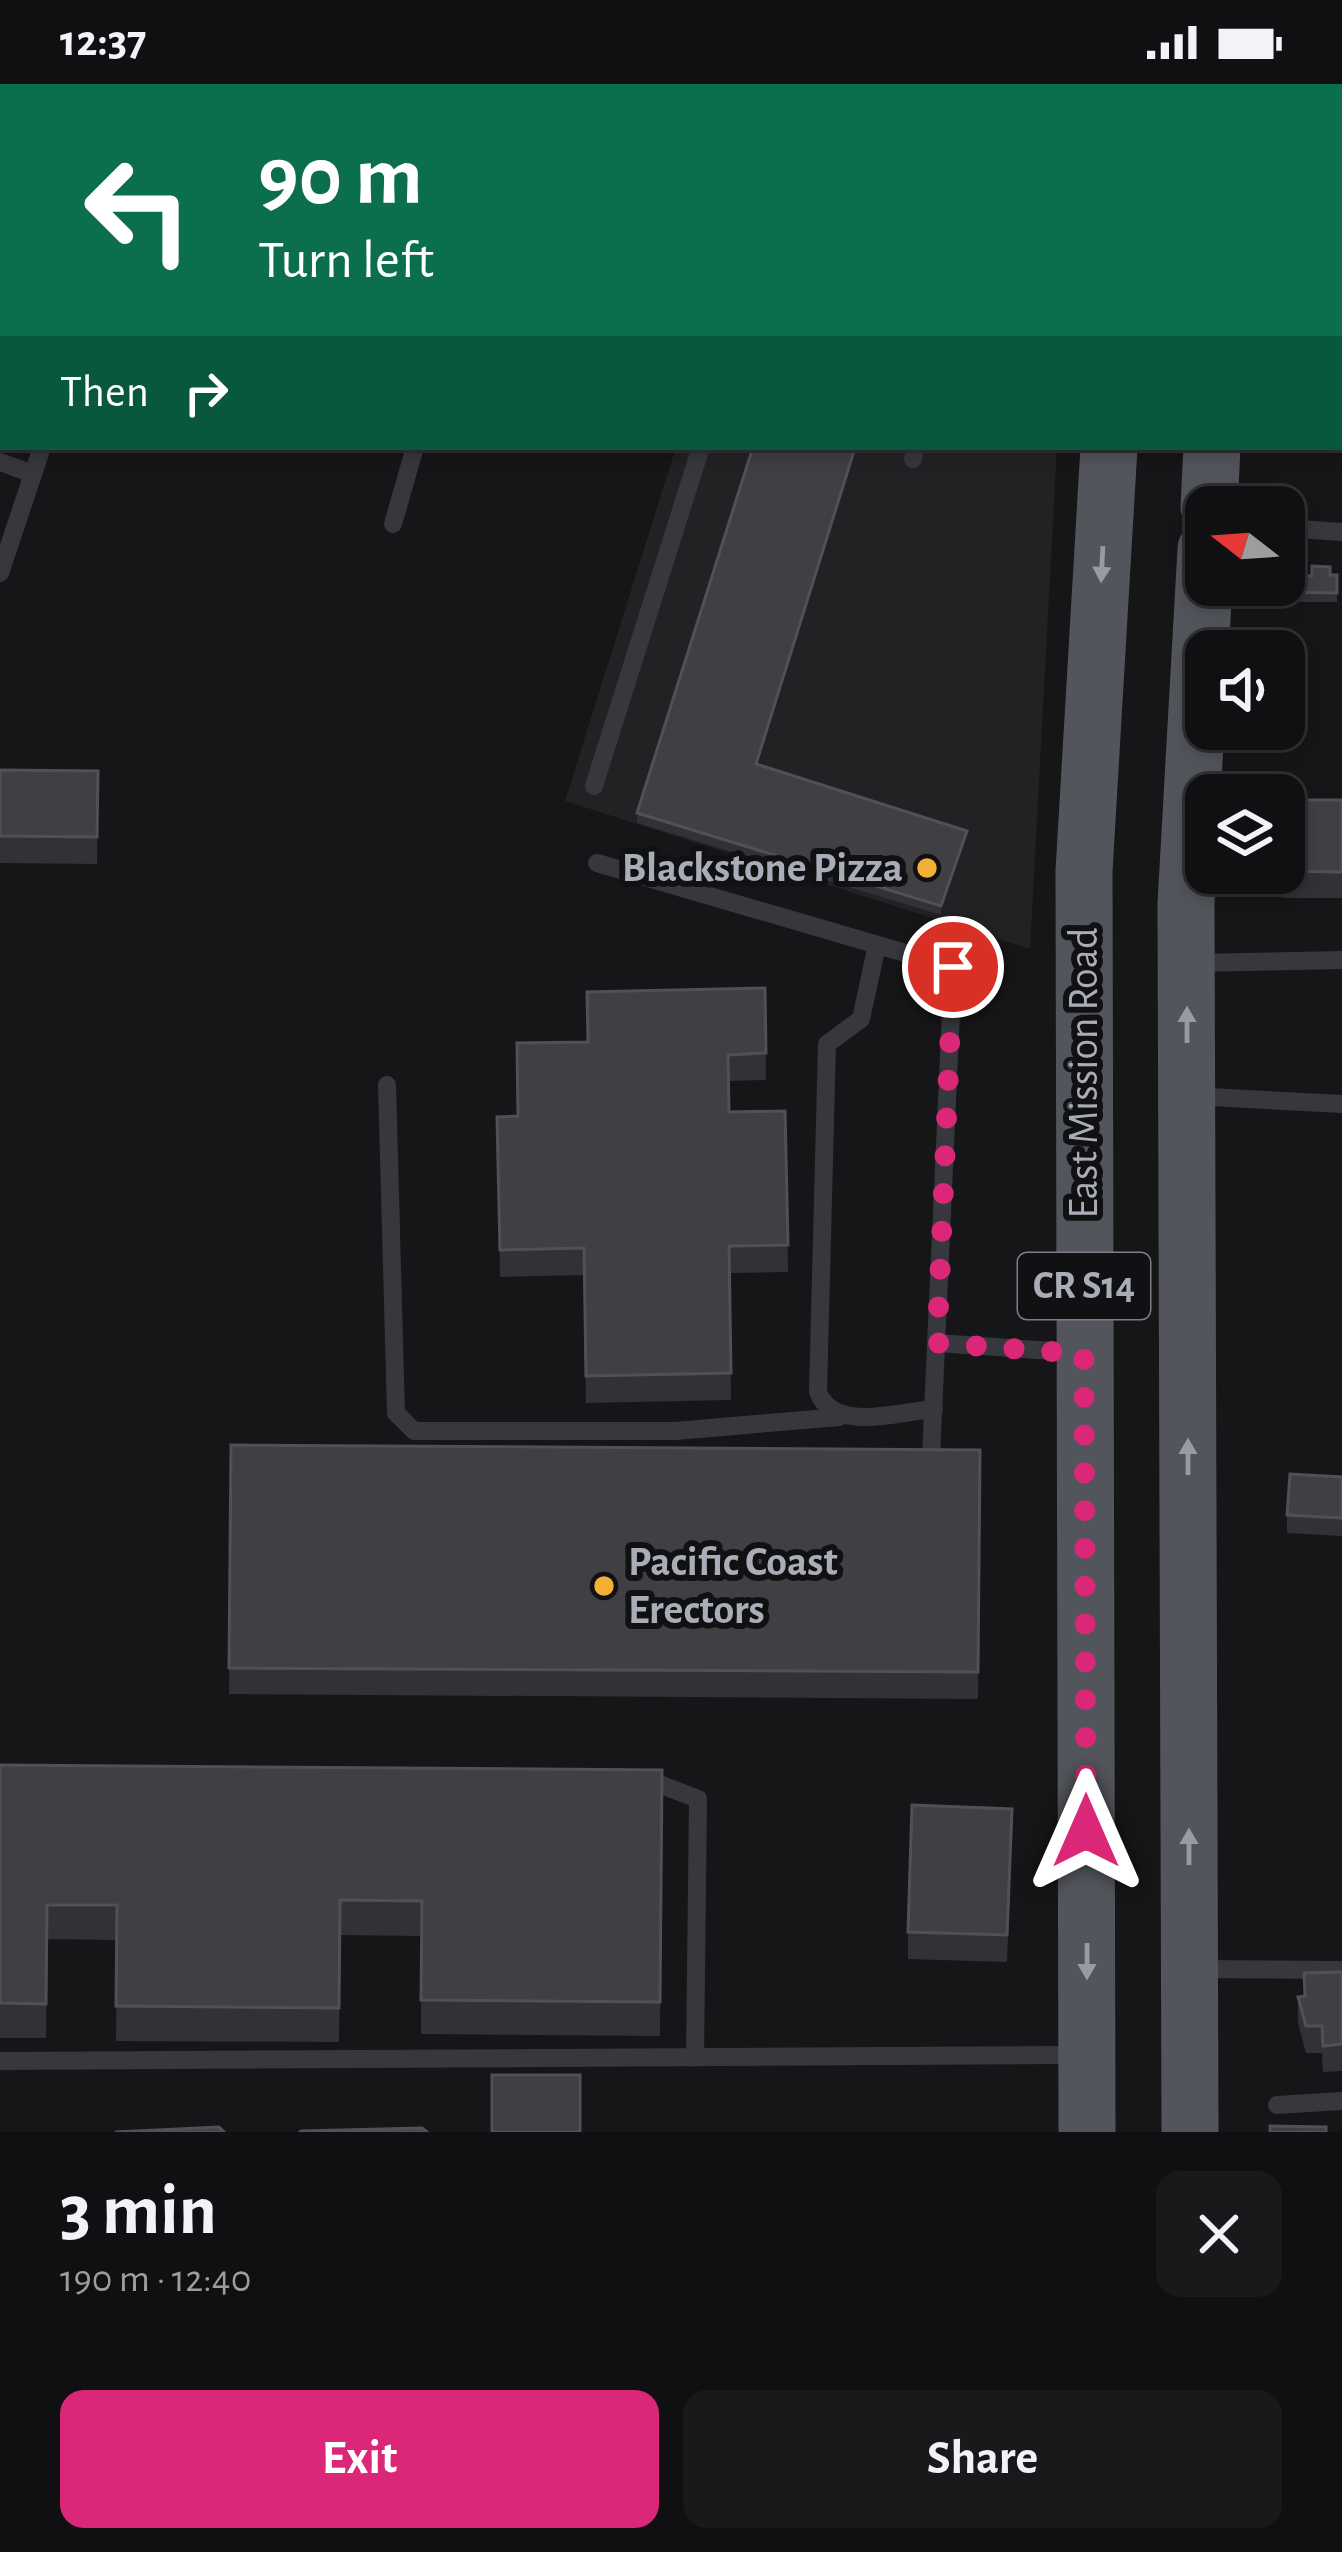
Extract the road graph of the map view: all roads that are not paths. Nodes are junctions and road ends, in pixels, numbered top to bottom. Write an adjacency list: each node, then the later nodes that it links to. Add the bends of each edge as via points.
1 (41, 450): 7 (lane)
2 (414, 450): 9 (lane)
3 (699, 450): 14 (lane)
4 (1109, 450): 23 (main road, East Mission Road / CR S14, one-way to 23, via 1084,871)
5 (1212, 450): 8 (main road)
6 (0, 462): 7 (lane)
7 (33, 474): 12 (lane)
8 (1209, 486)
9 (393, 524)
10 (1305, 530): 11 (lane)
11 (1342, 532)
12 (0, 573)
13 (1203, 606): 18 (main road, CR S14)
14 (595, 786)
15 (597, 863): 16 (lane)
16 (877, 944): 22 (lane, via 953,967); 25 (lane, via 861,1019 827,1044 818,1392 824,1409)
17 (1342, 960): 18 (lane)
18 (1186, 963): 20 (main road, CR S14, one-way to 18)
19 (387, 1085): 25 (lane, via 396,1413 414,1431 675,1430)
20 (1187, 1096): 21 (lane); 28 (main road, CR S14, one-way to 20)
21 (1342, 1104)
22 (937, 1343): 23 (lane); 24 (lane)
23 (1084, 1354): 30 (main road, East Mission Road / CR S14, one-way to 30)
24 (934, 1409): 25 (lane); 26 (lane)
25 (839, 1417)
26 (932, 1457)
27 (608, 1782): 31 (lane, via 654,1782 698,1799)
28 (1189, 1969): 29 (lane); 36 (main road, CR S14)
29 (1342, 1970)
30 (1087, 2055): 31 (lane); 35 (main road, East Mission Road / CR S14)
31 (695, 2057): 32 (lane)
32 (0, 2061)
33 (1342, 2101): 34 (lane)
34 (1276, 2105)
35 (1087, 2132)
36 (1190, 2132)

